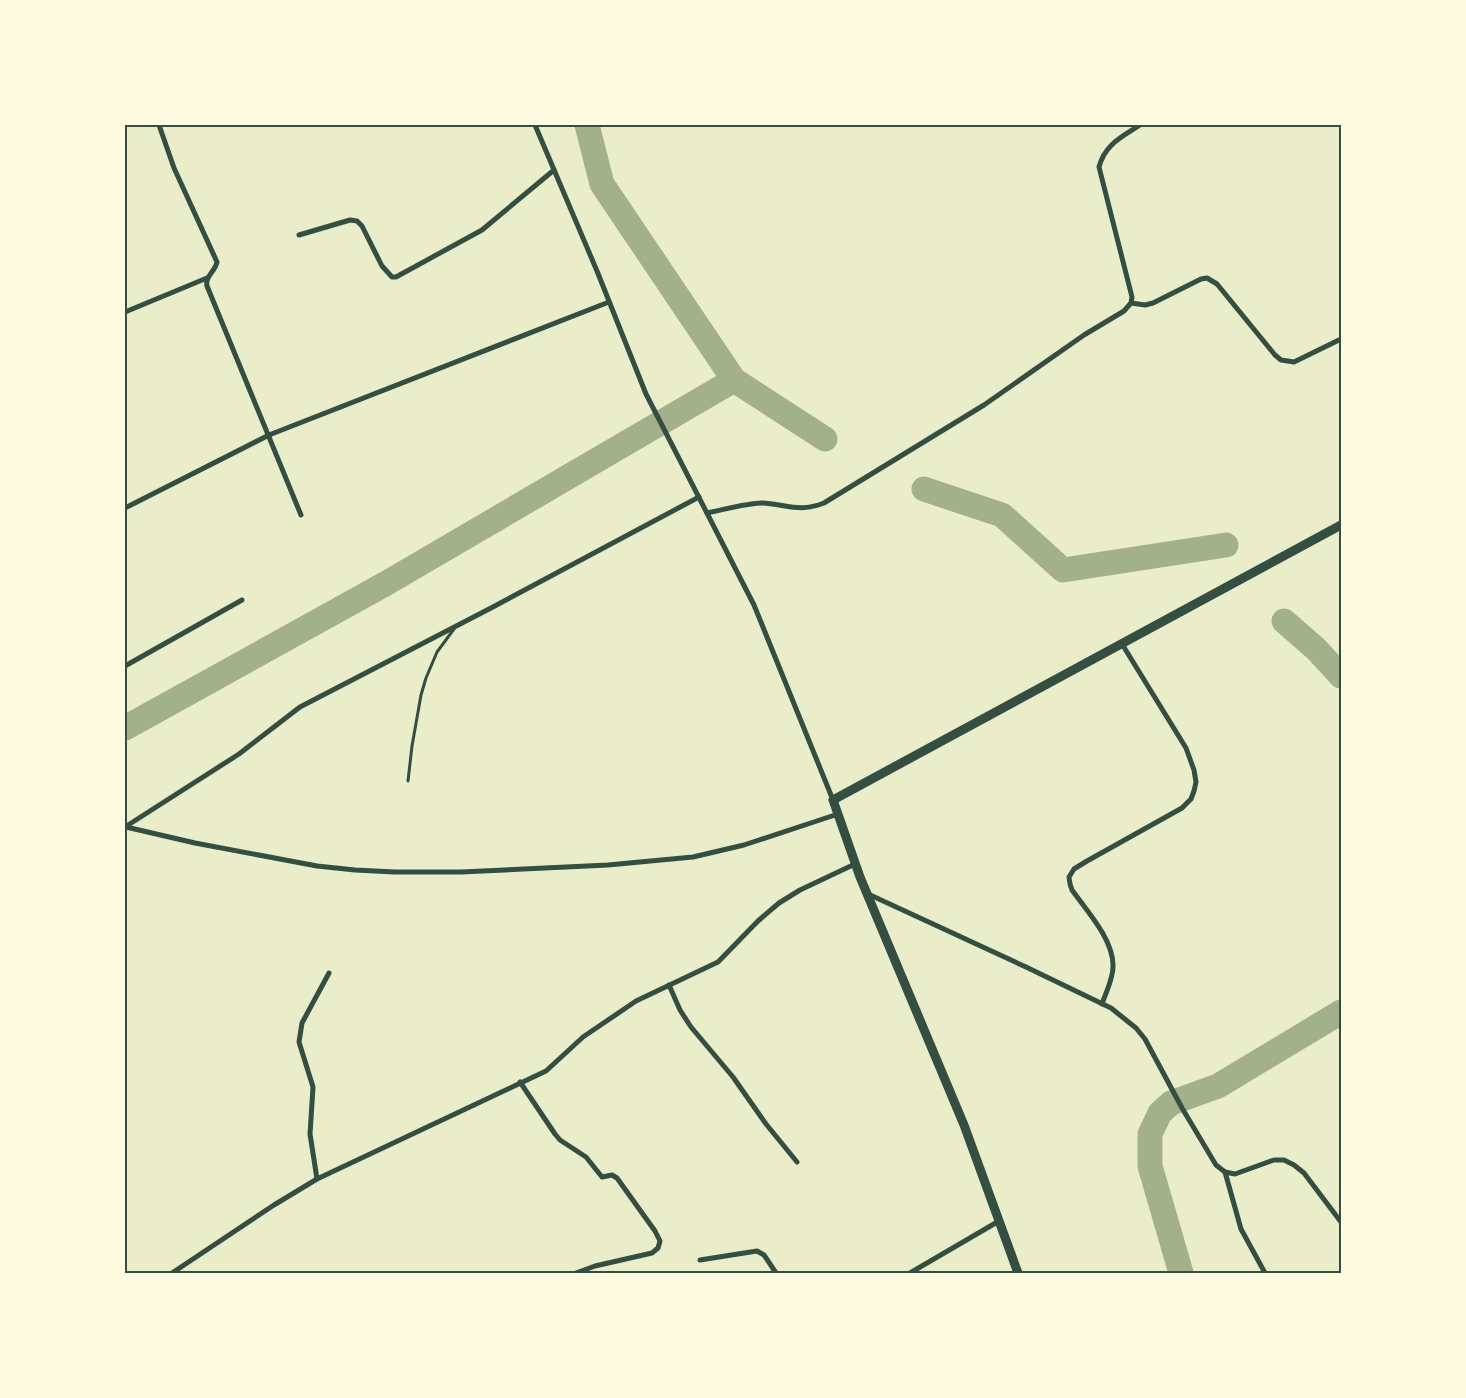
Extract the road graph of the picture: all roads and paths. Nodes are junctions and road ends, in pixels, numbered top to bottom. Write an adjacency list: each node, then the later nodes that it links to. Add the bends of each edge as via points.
1 (159, 125): 6 (street, via 174,168 217,262)
2 (535, 125): 4 (street)
3 (1140, 125): 8 (street, via 1111,145 1102,156 1099,167 1132,297)
4 (554, 170): 5 (street, via 482,230 396,277 392,278 386,272 357,221 350,220); 7 (street)
5 (300, 235)
6 (207, 278): 9 (street); 11 (street, via 207,286)
7 (609, 302): 11 (street); 12 (street, via 646,394)
8 (1131, 304): 10 (street, via 1153,303 1207,278 1217,284 1281,360 1294,362); 14 (street, via 984,405 824,503 802,509 761,503)
9 (125, 312)
10 (1341, 339)
11 (269, 435): 13 (street); 15 (street)
12 (699, 497): 14 (street); 18 (street)
13 (125, 508)
14 (707, 513): 22 (street, via 754,605)
15 (300, 514)
16 (1341, 525): 19 (street)
17 (242, 600): 20 (street)
18 (456, 625): 21 (lane, via 426,678); 24 (street, via 300,707 239,754)
19 (1122, 644): 22 (street); 29 (street, via 1186,748 1196,782 1190,799 1182,808 1087,860 1069,877 1072,890 1110,947 1113,968)
20 (125, 666)
21 (408, 781)
22 (833, 800): 23 (street)
23 (838, 814): 24 (street, via 744,845 693,857 608,865 460,872 395,872 317,866); 25 (street)
24 (126, 827)
25 (856, 864): 26 (street); 28 (street, via 779,903 718,962)
26 (867, 894): 29 (street); 34 (street, via 964,1125)
27 (329, 973): 33 (street, via 302,1023 299,1042 313,1087 310,1134)
28 (669, 985): 30 (street, via 610,1017 546,1070); 31 (street, via 691,1027 734,1076 766,1124)
29 (1102, 1004): 32 (street, via 1136,1028 1145,1039 1216,1165)
30 (520, 1082): 33 (street); 38 (street, via 560,1140 586,1157 602,1177 612,1175 617,1178 660,1241 656,1251)
31 (798, 1162)
32 (1225, 1172): 35 (street, via 1234,1174 1274,1160 1284,1160 1304,1173); 42 (street, via 1241,1229)
33 (317, 1179): 37 (street)
34 (999, 1221): 40 (street); 41 (street)
35 (1341, 1222)
36 (700, 1260): 39 (street, via 757,1251 764,1255)
37 (172, 1273)
38 (576, 1273)
39 (776, 1273)
40 (910, 1273)
41 (1018, 1273)
42 (1265, 1273)

